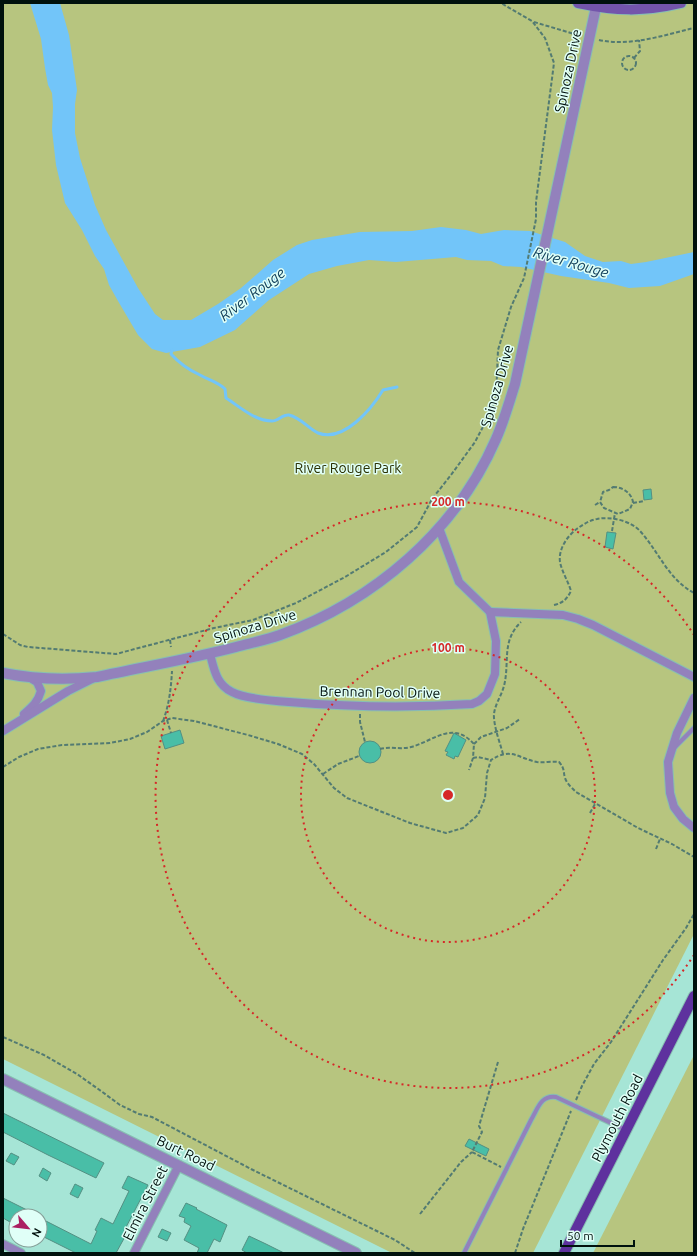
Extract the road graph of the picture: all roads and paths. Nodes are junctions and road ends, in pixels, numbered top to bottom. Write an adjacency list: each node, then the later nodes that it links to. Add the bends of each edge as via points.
1 (501, 3): 5 (path)
2 (578, 3): 4 (main road)
3 (681, 3): 4 (main road, via 646,10)
4 (596, 7): 7 (street, Spinoza Drive)
5 (532, 21): 7 (path); 23 (path, via 545,38 554,63 536,219 524,278 511,307 498,350 496,398 475,442 432,498 416,527 386,552 296,603 253,620)
6 (694, 28): 8 (path)
7 (589, 38): 8 (path, via 612,43); 16 (street, Spinoza Drive, via 515,384 498,433 481,468 461,501)
8 (639, 40): 9 (path, via 640,51)
9 (634, 58): 9 (path, via 634,67 628,70 624,68 624,58)
10 (644, 501): 12 (path)
11 (600, 502): 12 (path, via 603,492 619,487 624,489); 13 (path); 14 (path, via 602,506)
12 (633, 503): 14 (path, via 627,511)
13 (594, 505)
14 (615, 513): 15 (path)
15 (614, 519): 17 (path); 18 (path, via 631,524 639,530 667,570 679,583); 19 (path, via 598,519 587,523 575,530 566,540 561,550 560,561 571,591 561,603)
16 (439, 528): 20 (street, via 459,582); 25 (street, Spinoza Drive, via 416,553 391,574 348,602 279,635)
17 (612, 531)
18 (694, 593)
19 (550, 606)
20 (490, 612): 21 (street); 32 (street, Brennan Pool Drive, via 496,641 495,674 487,694 479,701 472,704 442,706)
21 (531, 613): 30 (street, via 563,615 578,619); 38 (path, via 517,625 508,641 504,685 494,718)
22 (3, 634): 23 (path, via 28,647 116,654)
23 (170, 640): 24 (path)
24 (171, 647)
25 (210, 654): 29 (street, Spinoza Drive); 32 (street, Brennan Pool Drive, via 218,681 233,693 278,701)
26 (172, 671): 35 (path, via 168,708)
27 (3, 673): 28 (street, Spinoza Drive)
28 (28, 677): 29 (street, Spinoza Drive); 37 (street, via 40,687 39,698)
29 (97, 677): 37 (street, via 68,691)
30 (694, 677)
31 (694, 698): 43 (street, via 677,733)
32 (360, 706): 40 (path, via 360,722)
33 (520, 718): 38 (path)
34 (167, 720): 35 (path); 39 (path); 50 (path, via 172,718 194,721 278,744 302,754)
35 (163, 721): 48 (path, via 152,730 130,740 38,749)
36 (694, 728): 43 (lane)
37 (6, 729)
38 (497, 732): 41 (path, via 481,738); 44 (path)
39 (171, 733)
40 (365, 742)
41 (474, 744): 42 (path, via 462,735 451,732 412,747 386,747); 46 (path)
42 (380, 750)
43 (672, 751): 53 (street, via 668,762 670,793 674,807)
44 (503, 754): 47 (path); 51 (path, via 511,753 538,763 559,762 564,769 568,785)
45 (359, 756): 50 (path, via 338,764)
46 (473, 758): 47 (path); 49 (path)
47 (491, 760): 50 (path, via 485,798 478,814 463,828 446,833 410,823 347,798)
48 (3, 768)
49 (469, 770)
50 (323, 775)
51 (596, 803): 52 (path); 54 (path)
52 (590, 813)
53 (694, 828)
54 (660, 839): 55 (path); 56 (path)
55 (656, 849)
56 (694, 857)
57 (694, 914): 62 (path, via 594,1064)
58 (694, 996): 63 (main road, Plymouth Road)
59 (3, 1037): 72 (path, via 44,1055 77,1074 120,1106 152,1117 395,1240)
60 (498, 1062): 64 (path, via 479,1126 482,1132)
61 (3, 1079): 65 (street, Burt Road)
62 (574, 1105): 63 (lane); 66 (lane, via 556,1096 549,1096 543,1100); 74 (path)
63 (626, 1130): 75 (main road, Plymouth Road)
64 (472, 1152): 66 (path); 67 (path)
65 (180, 1165): 70 (street, Elmira Street); 71 (street, Burt Road)
66 (506, 1169): 73 (lane)
67 (420, 1214)
68 (3, 1244): 69 (street)
69 (21, 1253)
70 (134, 1253)
71 (356, 1253)
72 (415, 1253)
73 (464, 1253)
74 (515, 1253)
75 (564, 1253)

